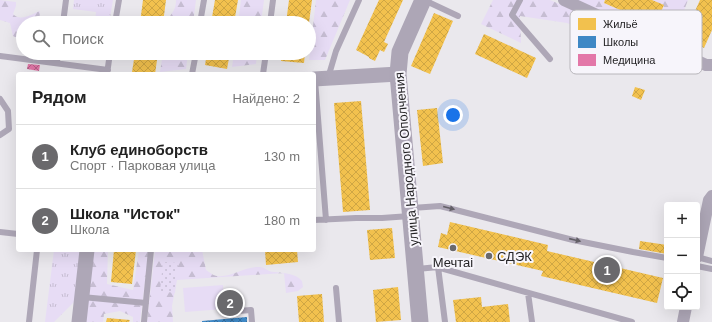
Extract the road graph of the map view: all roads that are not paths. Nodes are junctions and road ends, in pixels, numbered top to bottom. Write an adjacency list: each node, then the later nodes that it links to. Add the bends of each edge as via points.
1 (66, 0): 10 (lane)
2 (119, 0): 11 (lane)
3 (204, 0): 12 (lane)
4 (273, 0): 13 (lane)
5 (360, 0): 30 (lane, via 336,52)
6 (423, 0): 14 (lane); 29 (main road, улица Народного Ополчения, via 400,52)
7 (520, 0): 17 (lane, via 512,15)
8 (564, 0): 9 (street)
9 (586, 10)
10 (64, 16)
11 (116, 16)
12 (201, 16)
13 (271, 16)
14 (458, 16)
15 (0, 56): 16 (lane)
16 (16, 58)
17 (550, 59)
18 (33, 60): 23 (lane)
19 (57, 60): 23 (lane)
20 (109, 60): 26 (lane)
21 (195, 60): 27 (lane)
22 (265, 60): 28 (lane)
23 (57, 63): 26 (lane)
24 (702, 63): 25 (street)
25 (712, 65)
26 (107, 72)
27 (192, 72)
28 (263, 72)
29 (398, 74): 30 (street); 34 (main road, улица Народного Ополчения)
30 (319, 78): 36 (lane)
31 (0, 99): 32 (lane, via 8,111 8,129)
32 (0, 135)
33 (711, 198): 39 (street)
34 (411, 212): 36 (lane, via 382,218); 43 (lane, one-way to 43, via 440,206 573,240); 48 (main road, улица Народного Ополчения)
35 (316, 220): 36 (lane)
36 (326, 220)
37 (0, 232): 38 (lane)
38 (16, 234)
39 (700, 244)
40 (37, 252): 56 (lane)
41 (87, 252): 52 (street)
42 (151, 252): 53 (lane)
43 (664, 257)
44 (700, 257): 45 (lane)
45 (712, 261)
46 (438, 267): 48 (lane); 51 (lane); 62 (lane)
47 (700, 267): 49 (lane)
48 (416, 269): 61 (main road, улица Народного Ополчения)
49 (712, 269)
50 (336, 288): 60 (lane)
51 (528, 293): 63 (lane); 64 (lane)
52 (82, 297): 53 (lane); 57 (street)
53 (146, 303): 58 (lane)
54 (685, 310): 65 (street)
55 (226, 312): 59 (lane, via 251,310)
56 (29, 322)
57 (79, 322)
58 (144, 322)
59 (252, 322)
60 (339, 322)
61 (420, 322)
62 (445, 322)
63 (532, 322)
64 (632, 322)
65 (683, 322)

